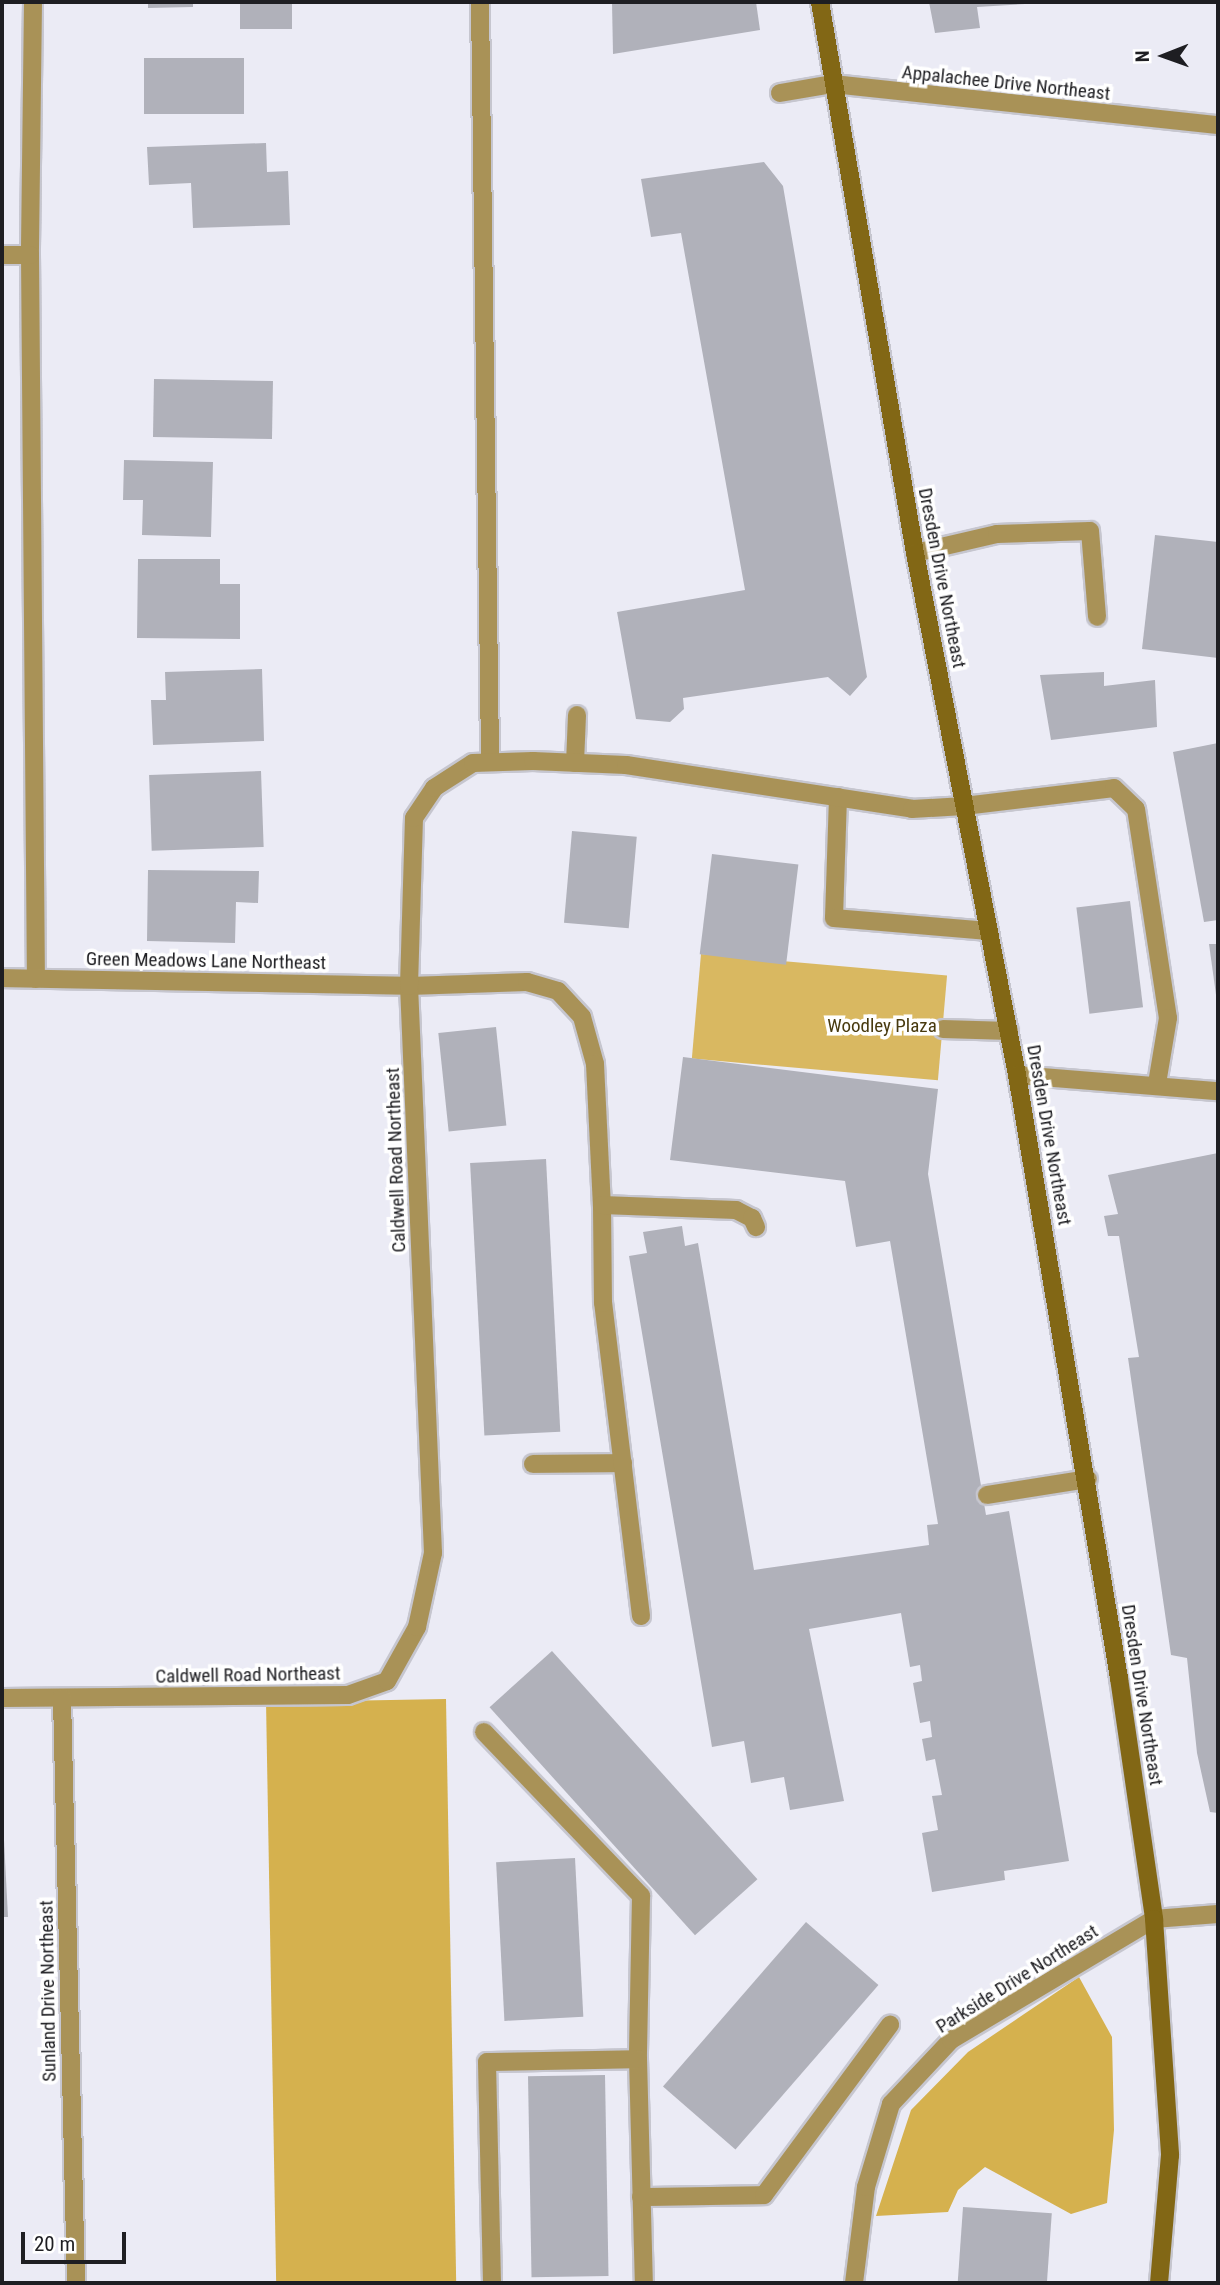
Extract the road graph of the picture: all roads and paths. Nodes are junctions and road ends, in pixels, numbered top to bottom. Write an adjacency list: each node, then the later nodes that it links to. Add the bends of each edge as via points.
1 (33, 2): 8 (street)
2 (480, 2): 12 (street)
3 (820, 2): 4 (street, Dresden Drive Northeast)
4 (833, 84): 5 (street, Appalachee Drive Northeast); 6 (street, Appalachee Drive Northeast); 9 (street, Dresden Drive Northeast)
5 (780, 93)
6 (1218, 125)
7 (2, 255): 8 (street)
8 (30, 255): 18 (street)
9 (915, 553): 10 (street, via 997,534 1090,531); 15 (street, Dresden Drive Northeast)
10 (1097, 617)
11 (577, 715): 13 (street)
12 (490, 760): 13 (street, Caldwell Road Northeast); 19 (street, Caldwell Road Northeast, via 473,763 434,788 414,818)
13 (575, 764): 14 (street, Caldwell Road Northeast, via 626,765)
14 (838, 797): 15 (street, Caldwell Road Northeast, via 912,809); 16 (street, via 834,918)
15 (964, 806): 16 (street, Dresden Drive Northeast); 23 (street, Caldwell Road Northeast, via 1114,788 1136,809 1168,1018)
16 (988, 931): 21 (street, Dresden Drive Northeast)
17 (2, 978): 18 (street, Green Meadows Lane Northeast)
18 (36, 979): 19 (street, Green Meadows Lane Northeast)
19 (410, 986): 25 (street, Green Meadows Lane Northeast, via 527,982 558,991 582,1017 595,1063); 33 (street, Caldwell Road Northeast, via 433,1553 417,1627 387,1681 348,1695)
20 (943, 1029): 21 (street)
21 (1009, 1031): 22 (street, Dresden Drive Northeast)
22 (1017, 1075): 23 (street, via 1046,1081); 29 (street, Dresden Drive Northeast)
23 (1157, 1084): 24 (street)
24 (1218, 1091)
25 (602, 1205): 26 (street, via 736,1210 752,1218); 27 (street, Green Meadows Lane Northeast, via 603,1303)
26 (756, 1227)
27 (623, 1463): 28 (street); 31 (street, Green Meadows Lane Northeast)
28 (533, 1464)
29 (1087, 1479): 30 (street); 36 (street, Dresden Drive Northeast)
30 (987, 1495)
31 (641, 1616)
32 (2, 1698): 33 (street, Caldwell Road Northeast)
33 (62, 1698): 40 (street, Sunland Drive Northeast)
34 (484, 1732): 38 (street, via 641,1896)
35 (1218, 1914): 36 (street)
36 (1154, 1919): 43 (street, Parkside Drive Northeast, via 951,2040 891,2104 866,2188); 44 (street, Dresden Drive Northeast, via 1170,2155)
37 (890, 2025): 39 (street, via 764,2195)
38 (638, 2059): 39 (street); 41 (street, via 487,2062)
39 (641, 2197): 42 (street)
40 (76, 2283)
41 (492, 2283)
42 (644, 2283)
43 (854, 2283)
44 (1159, 2283)

